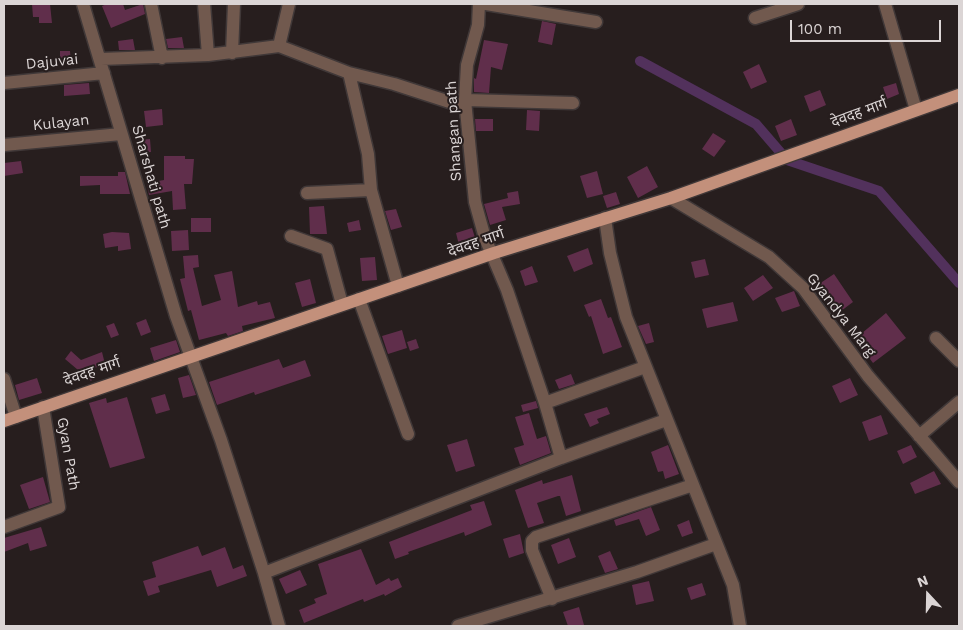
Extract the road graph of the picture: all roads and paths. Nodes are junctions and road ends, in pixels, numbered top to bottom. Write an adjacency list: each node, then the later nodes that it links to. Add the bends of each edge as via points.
1 (83, 4): 16 (street, Sharshati path)
2 (151, 4): 15 (street)
3 (204, 4): 14 (street)
4 (234, 4): 13 (street)
5 (288, 4): 12 (street)
6 (479, 4): 21 (street, Shangan path, via 478,25 467,65)
7 (486, 4): 11 (street)
8 (798, 4): 10 (street)
9 (885, 4): 23 (street)
10 (755, 18)
11 (596, 22)
12 (279, 46): 13 (street); 18 (street)
13 (232, 53): 14 (street)
14 (208, 55): 15 (street)
15 (162, 58): 16 (street)
16 (101, 59): 17 (street, Sharshati path)
17 (104, 73): 19 (street, Dajuvai); 24 (street, Sharshati path)
18 (349, 73): 21 (street); 26 (street, via 368,154)
19 (4, 83)
20 (959, 95): 23 (main road, देवदह मार्ग)
21 (465, 103): 22 (street); 31 (street, Shangan path, via 475,202 485,238)
22 (573, 103)
23 (916, 110): 28 (main road, देवदह मार्ग)
24 (121, 134): 25 (street, Kulayan); 36 (street, Sharshati path, via 176,316)
25 (4, 145)
26 (371, 190): 27 (street); 32 (street)
27 (307, 193)
28 (671, 198): 29 (main road, देवदह मार्ग); 46 (street, Gyandya Marg, via 769,257 803,288 868,376)
29 (605, 218): 31 (main road, देवदह मार्ग); 38 (street, via 626,317)
30 (291, 236): 34 (street, via 327,249)
31 (494, 253): 32 (main road, देवदह मार्ग); 41 (street, Shangan path)
32 (398, 286): 33 (main road, देवदह मार्ग)
33 (359, 299): 34 (main road, देवदह मार्ग); 45 (street)
34 (342, 304): 36 (main road, देवदह मार्ग)
35 (936, 338): 37 (street)
36 (192, 357): 42 (main road, देवदह मार्ग); 52 (street, Sharshati path)
37 (959, 361)
38 (645, 367): 41 (street); 44 (street)
39 (4, 379): 43 (street)
40 (959, 402): 46 (street)
41 (546, 403): 47 (street, Shangan path)
42 (43, 407): 43 (main road, देवदह मार्ग); 50 (street, Gyan Path, via 59,507)
43 (10, 419)
44 (666, 420): 47 (street); 49 (street)
45 (408, 434)
46 (920, 436): 48 (street, Gyandya Marg)
47 (561, 458): 52 (street)
48 (959, 482)
49 (693, 485): 51 (street); 53 (street, via 532,540 532,550)
50 (4, 527)
51 (716, 544): 53 (street); 56 (street, via 733,584)
52 (264, 573): 54 (street, Sharshati path)
53 (552, 599): 55 (street)
54 (279, 626)
55 (458, 626)
56 (740, 626)

